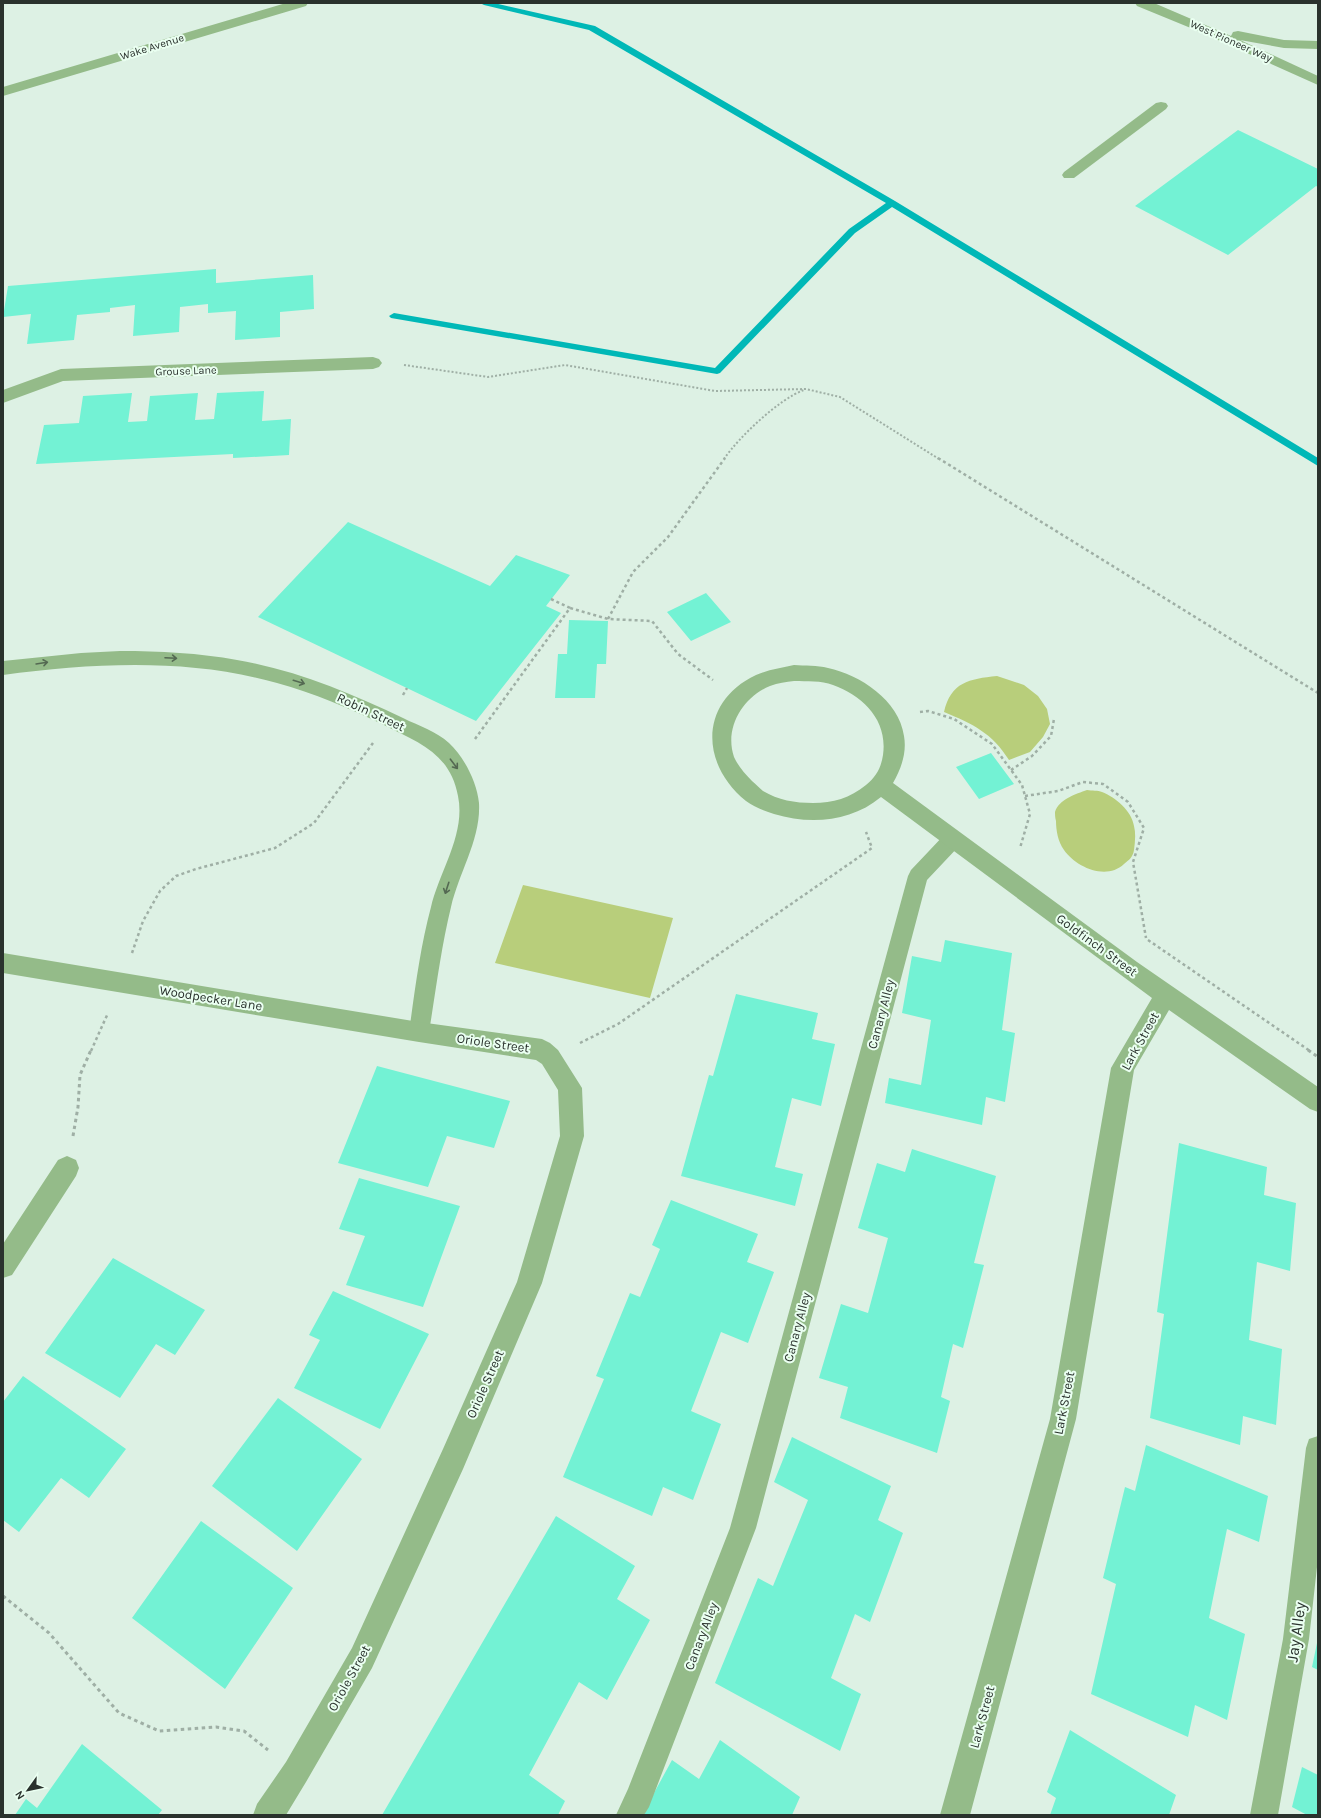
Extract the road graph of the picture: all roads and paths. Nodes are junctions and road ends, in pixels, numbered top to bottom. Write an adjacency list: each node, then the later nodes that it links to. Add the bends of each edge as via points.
1 (301, 3): 6 (street, Wake Avenue)
2 (1142, 3): 3 (street, West Pioneer Way)
3 (1203, 28): 4 (street, via 1284,44); 5 (street, West Pioneer Way)
4 (1318, 45)
5 (1318, 81)
6 (3, 92)
7 (1161, 106): 8 (lane)
8 (1069, 175)
9 (372, 363): 10 (path, via 488,377 566,365 715,391); 11 (street, Grouse Lane, via 61,375)
10 (806, 389): 14 (path, via 793,394 754,426 728,453 668,537 633,572); 17 (path, via 840,397)
11 (3, 397)
12 (551, 599): 13 (path)
13 (570, 608): 14 (path); 22 (path, via 476,738)
14 (608, 619): 18 (path, via 652,621 678,654)
15 (3, 668): 20 (lane, Robin Street, one-way to 20, via 95,658 185,659 272,674 352,701)
16 (407, 688): 20 (path)
17 (1318, 692)
18 (738, 697): 19 (street, via 769,679 794,673 827,675 857,687); 26 (street, via 723,721 720,748 732,774 755,796 787,810 822,812)
19 (884, 713): 23 (path, via 928,711 954,719 992,744); 24 (street, via 894,733 894,760)
20 (390, 720): 22 (lane, Robin Street, via 443,749); 30 (path, via 314,823 275,848 176,876 160,891 143,921)
21 (1054, 720): 23 (path, via 1051,736 1032,756)
22 (454, 764): 34 (lane, Robin Street, one-way to 34, via 465,784 469,803 467,825 441,904)
23 (1011, 770): 25 (path, via 1022,785)
24 (880, 785): 26 (street); 27 (street, Goldfinch Street)
25 (1025, 796): 28 (path, via 1030,814); 29 (path, via 1058,791 1083,782 1103,784 1128,802 1144,828 1133,862)
26 (855, 804): 35 (path, via 872,848 618,1024)
27 (953, 839): 32 (street, Goldfinch Street); 43 (lane, Canary Alley, via 918,876 743,1528 642,1790)
28 (1019, 851)
29 (1146, 938)
30 (130, 958)
31 (3, 963): 34 (street, Woodpecker Lane)
32 (1166, 994): 36 (street, Goldfinch Street); 44 (street, Lark Street, via 1123,1068 1063,1419)
33 (110, 1010): 37 (path, via 80,1075 78,1107)
34 (419, 1032): 35 (street, Oriole Street, via 542,1050)
35 (550, 1058): 41 (street, Oriole Street, via 570,1088 572,1136 530,1283 362,1658)
36 (1318, 1101)
37 (67, 1168): 38 (street)
38 (3, 1266)
39 (1318, 1448): 45 (lane, Jay Alley, via 1296,1639)
40 (3, 1596): 41 (path, via 49,1633 119,1713 159,1731 216,1727 244,1731)
41 (296, 1772): 42 (street, Oriole Street)
42 (268, 1815)
43 (630, 1815)
44 (955, 1815)
45 (1264, 1815)

